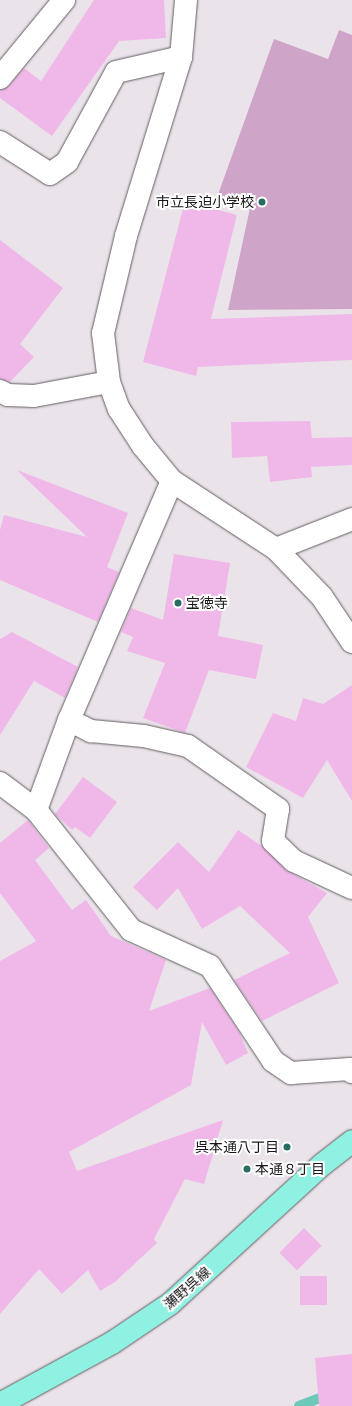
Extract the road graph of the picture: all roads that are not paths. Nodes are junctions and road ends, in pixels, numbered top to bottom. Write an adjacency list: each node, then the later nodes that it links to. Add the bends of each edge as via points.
1 (64, 0): 4 (street)
2 (186, 0): 3 (street)
3 (181, 57): 5 (street, via 116,72 67,162 50,174); 6 (street, via 126,236 103,333)
4 (0, 78)
5 (0, 142)
6 (110, 382): 7 (street, via 34,396 8,395); 8 (street, via 119,409 143,446)
7 (0, 391)
8 (172, 480): 10 (street); 12 (street)
9 (352, 519): 10 (street)
10 (276, 549): 11 (street, via 322,597)
11 (352, 642)
12 (69, 720): 14 (street); 15 (street, via 91,731 144,736 188,746 278,809 273,841 294,861)
13 (0, 782): 14 (street)
14 (36, 810): 16 (street, via 131,930 210,966 273,1061 290,1073)
15 (352, 888)
16 (351, 1069)
17 (352, 1141): 18 (main road, 瀬野呉線, via 323,1164 170,1304 112,1343)
18 (0, 1404)

